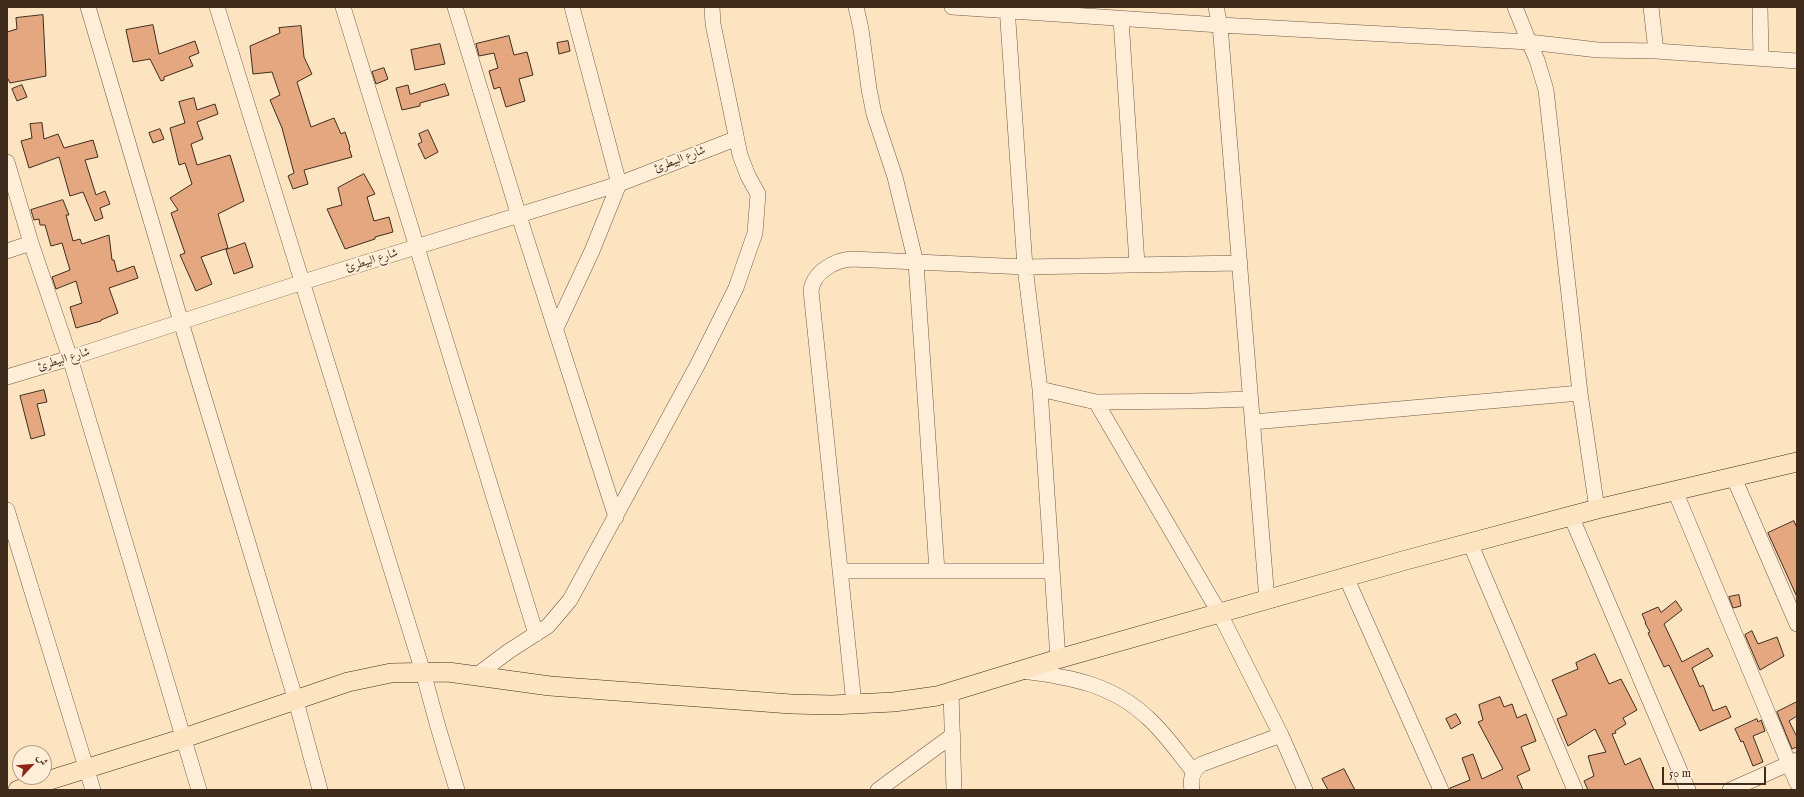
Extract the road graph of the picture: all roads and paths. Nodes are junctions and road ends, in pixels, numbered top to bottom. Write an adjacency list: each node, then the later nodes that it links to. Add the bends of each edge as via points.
1 (88, 7): 32 (street)
2 (217, 7): 31 (street)
3 (343, 7): 25 (street)
4 (455, 7): 23 (street)
5 (572, 7): 22 (street)
6 (712, 7): 20 (street, via 712,24)
7 (856, 7): 27 (street, via 874,114 894,177)
8 (952, 7): 13 (street)
9 (1216, 7): 15 (street)
10 (1515, 7): 16 (street)
11 (1651, 7): 17 (street)
12 (1760, 7): 18 (street)
13 (1007, 9): 14 (street); 30 (street)
14 (1121, 19): 15 (street); 29 (street)
15 (1220, 25): 16 (street); 28 (street)
16 (1529, 42): 17 (street, via 1598,50); 37 (street, via 1546,90)
17 (1656, 50): 18 (street)
18 (1761, 58): 19 (street)
19 (1797, 61)
20 (736, 139): 22 (street, شارع البيطرئ); 47 (street, via 745,169 758,194 753,242 736,288 702,357)
21 (7, 162): 24 (street)
22 (619, 184): 23 (street, شارع البيطرئ); 33 (street, via 592,251)
23 (519, 216): 25 (street, شارع البيطرئ); 33 (street)
24 (31, 243): 26 (street); 34 (street)
25 (418, 247): 31 (street, شارع البيطرئ); 56 (street)
26 (7, 251)
27 (916, 263): 30 (street); 49 (street, via 847,259 818,274 812,284); 50 (street)
28 (1240, 263): 29 (street); 38 (street)
29 (1137, 264): 30 (street)
30 (1025, 267): 36 (street)
31 (303, 282): 32 (street, شارع البيطرئ); 59 (street)
32 (181, 322): 34 (street, شارع البيطرئ); 62 (street)
33 (556, 328): 47 (street)
34 (70, 358): 35 (street, شارع البيطرئ); 66 (street)
35 (7, 378)
36 (1040, 389): 39 (street); 51 (street)
37 (1580, 393): 40 (street); 44 (street)
38 (1250, 399): 39 (street); 40 (street)
39 (1096, 402): 54 (street)
40 (1252, 422): 53 (street)
41 (1797, 462): 42 (main road)
42 (1734, 478): 43 (main road); 55 (street)
43 (1675, 491): 44 (main road); 67 (street)
44 (1597, 509): 46 (main road)
45 (7, 510): 68 (street)
46 (1572, 516): 48 (main road); 82 (street)
47 (616, 517): 56 (street, via 570,600 555,619)
48 (1470, 543): 52 (main road); 81 (street)
49 (840, 571): 50 (street); 63 (street)
50 (937, 571): 51 (street)
51 (1052, 571): 57 (street)
52 (1346, 577): 53 (main road); 80 (street)
53 (1267, 600): 54 (main road)
54 (1220, 614): 57 (main road); 65 (street)
55 (1797, 624)
56 (536, 634): 60 (street)
57 (1058, 659): 58 (main road)
58 (1020, 671): 61 (main road); 69 (street, via 1075,679 1108,691 1126,701 1149,718)
59 (424, 672): 60 (main road); 62 (main road, via 358,679); 75 (street)
60 (478, 675): 63 (main road, via 550,686 749,702)
61 (951, 692): 63 (main road, via 906,700); 64 (street)
62 (296, 701): 66 (main road); 74 (street)
63 (854, 704)
64 (953, 735): 76 (street); 77 (street)
65 (1280, 735): 69 (street, via 1205,762); 79 (street)
66 (184, 738): 68 (main road); 73 (street)
67 (1793, 762): 70 (street); 83 (street)
68 (86, 769): 71 (main road); 72 (street)
69 (1194, 772): 78 (street, via 1191,779)
70 (1797, 783)
71 (18, 790)
72 (93, 790)
73 (200, 790)
74 (320, 790)
75 (457, 790)
76 (878, 790)
77 (954, 790)
78 (1192, 790)
79 (1305, 790)
80 (1441, 790)
81 (1575, 790)
82 (1688, 790)
83 (1730, 790)

